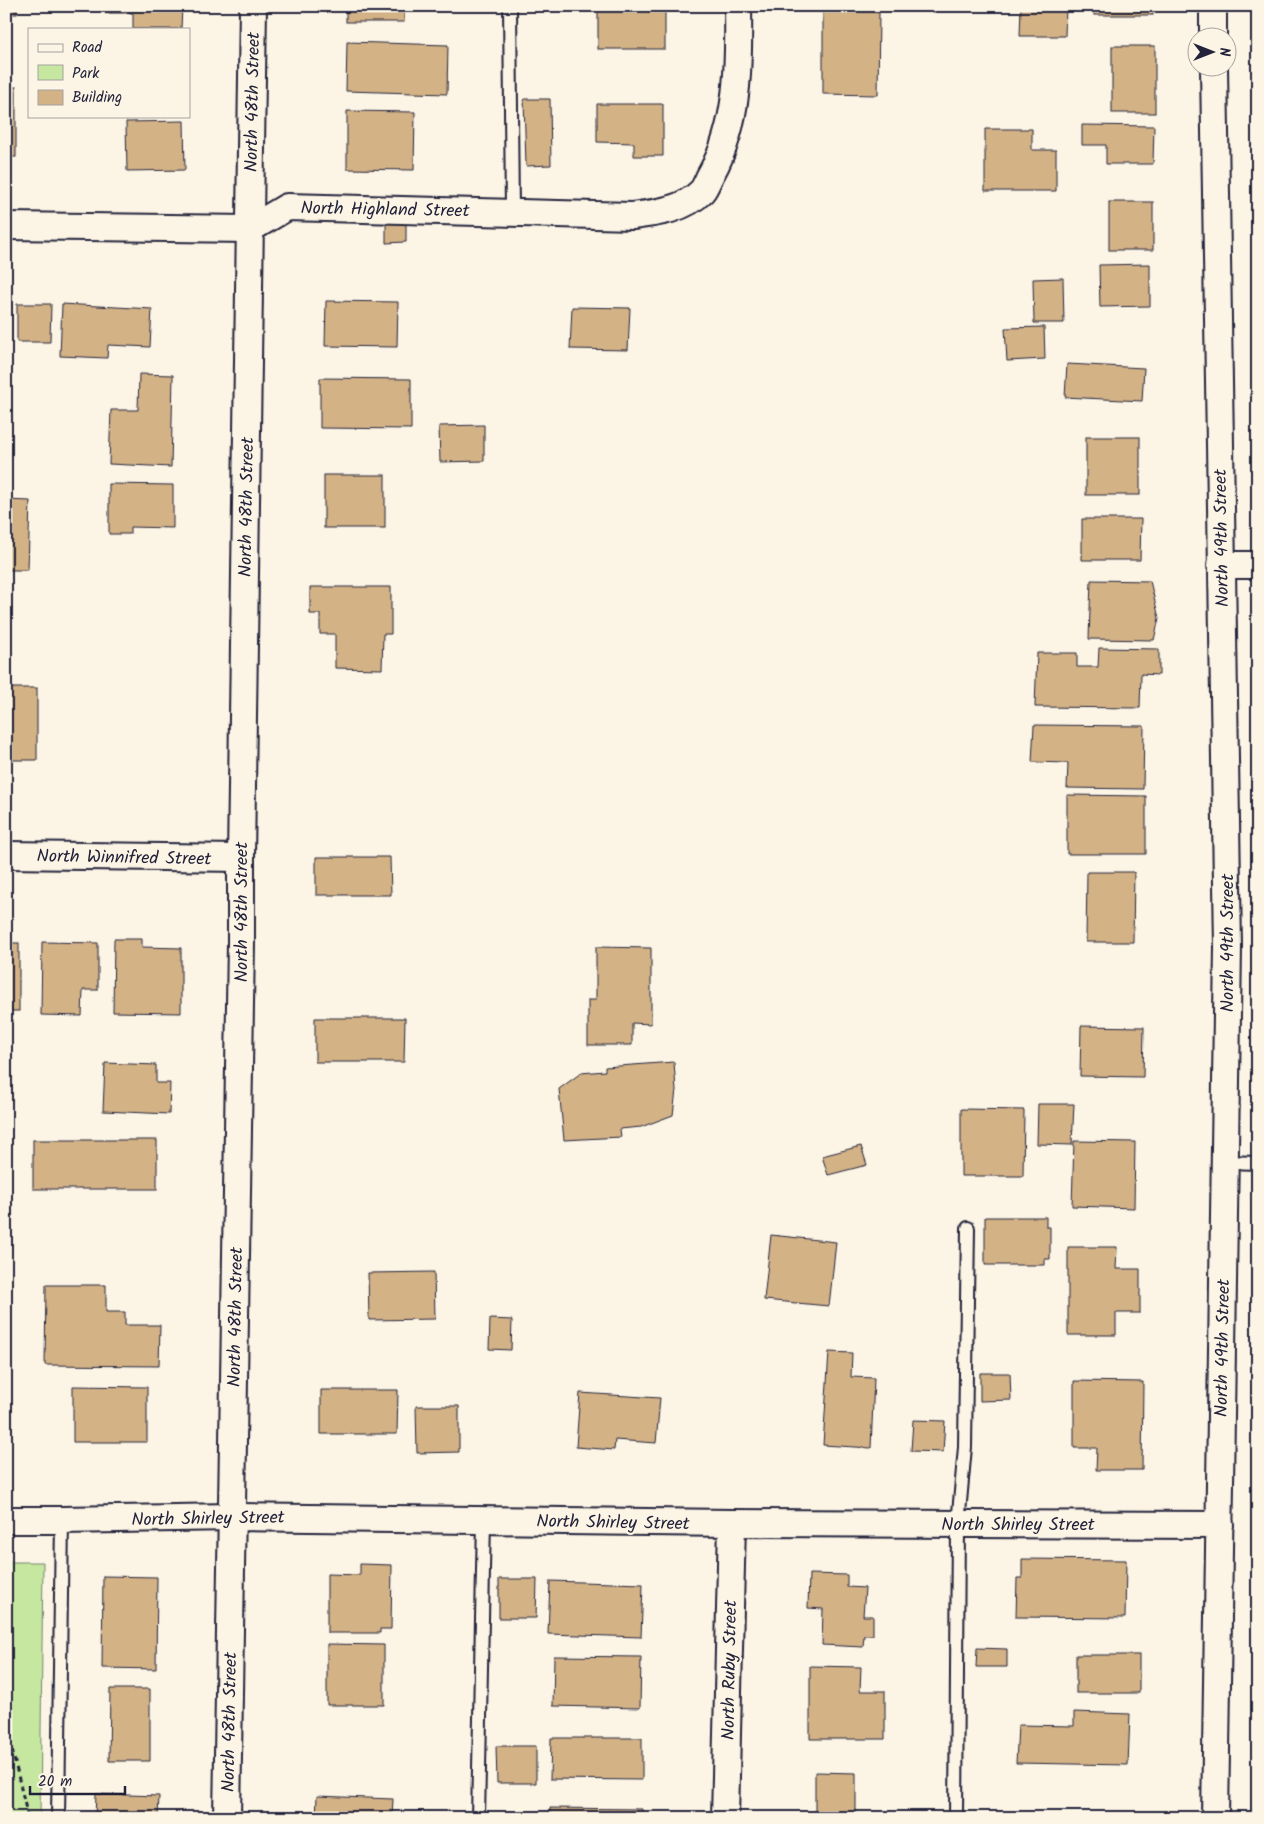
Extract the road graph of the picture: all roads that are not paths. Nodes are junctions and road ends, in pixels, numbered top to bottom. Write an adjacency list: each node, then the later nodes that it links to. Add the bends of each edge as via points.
1 (253, 6): 9 (street, North 48th Street)
2 (510, 6): 7 (lane)
3 (738, 6): 7 (street, North Highland Street, via 738,54 732,117 720,158 702,190 666,212 632,216)
4 (1213, 6): 5 (street)
5 (1213, 28)
6 (1214, 78): 11 (street, North 49th Street)
7 (512, 212): 9 (street, North Highland Street, via 287,207)
8 (6, 226): 9 (street)
9 (250, 229): 13 (street, North 48th Street)
10 (1258, 565): 11 (street)
11 (1221, 566): 14 (street, North 49th Street, via 1228,947)
12 (6, 855): 13 (street, North Winnifred Street)
13 (241, 858): 17 (street, North 48th Street)
14 (1225, 1162): 15 (lane); 23 (street, North 49th Street)
15 (1258, 1163)
16 (968, 1228): 22 (lane, via 965,1447)
17 (231, 1517): 19 (street, North Shirley Street); 20 (street, North Shirley Street); 25 (street, North 48th Street)
18 (6, 1520): 19 (street, North Shirley Street)
19 (62, 1520): 24 (lane)
20 (484, 1520): 21 (street, North Shirley Street); 26 (lane)
21 (732, 1523): 22 (street, North Shirley Street); 27 (street, North Ruby Street)
22 (958, 1524): 23 (street, North Shirley Street); 28 (lane)
23 (1220, 1525): 29 (street, North 49th Street)
24 (58, 1818)
25 (227, 1818)
26 (478, 1818)
27 (725, 1818)
28 (956, 1818)
29 (1215, 1818)

